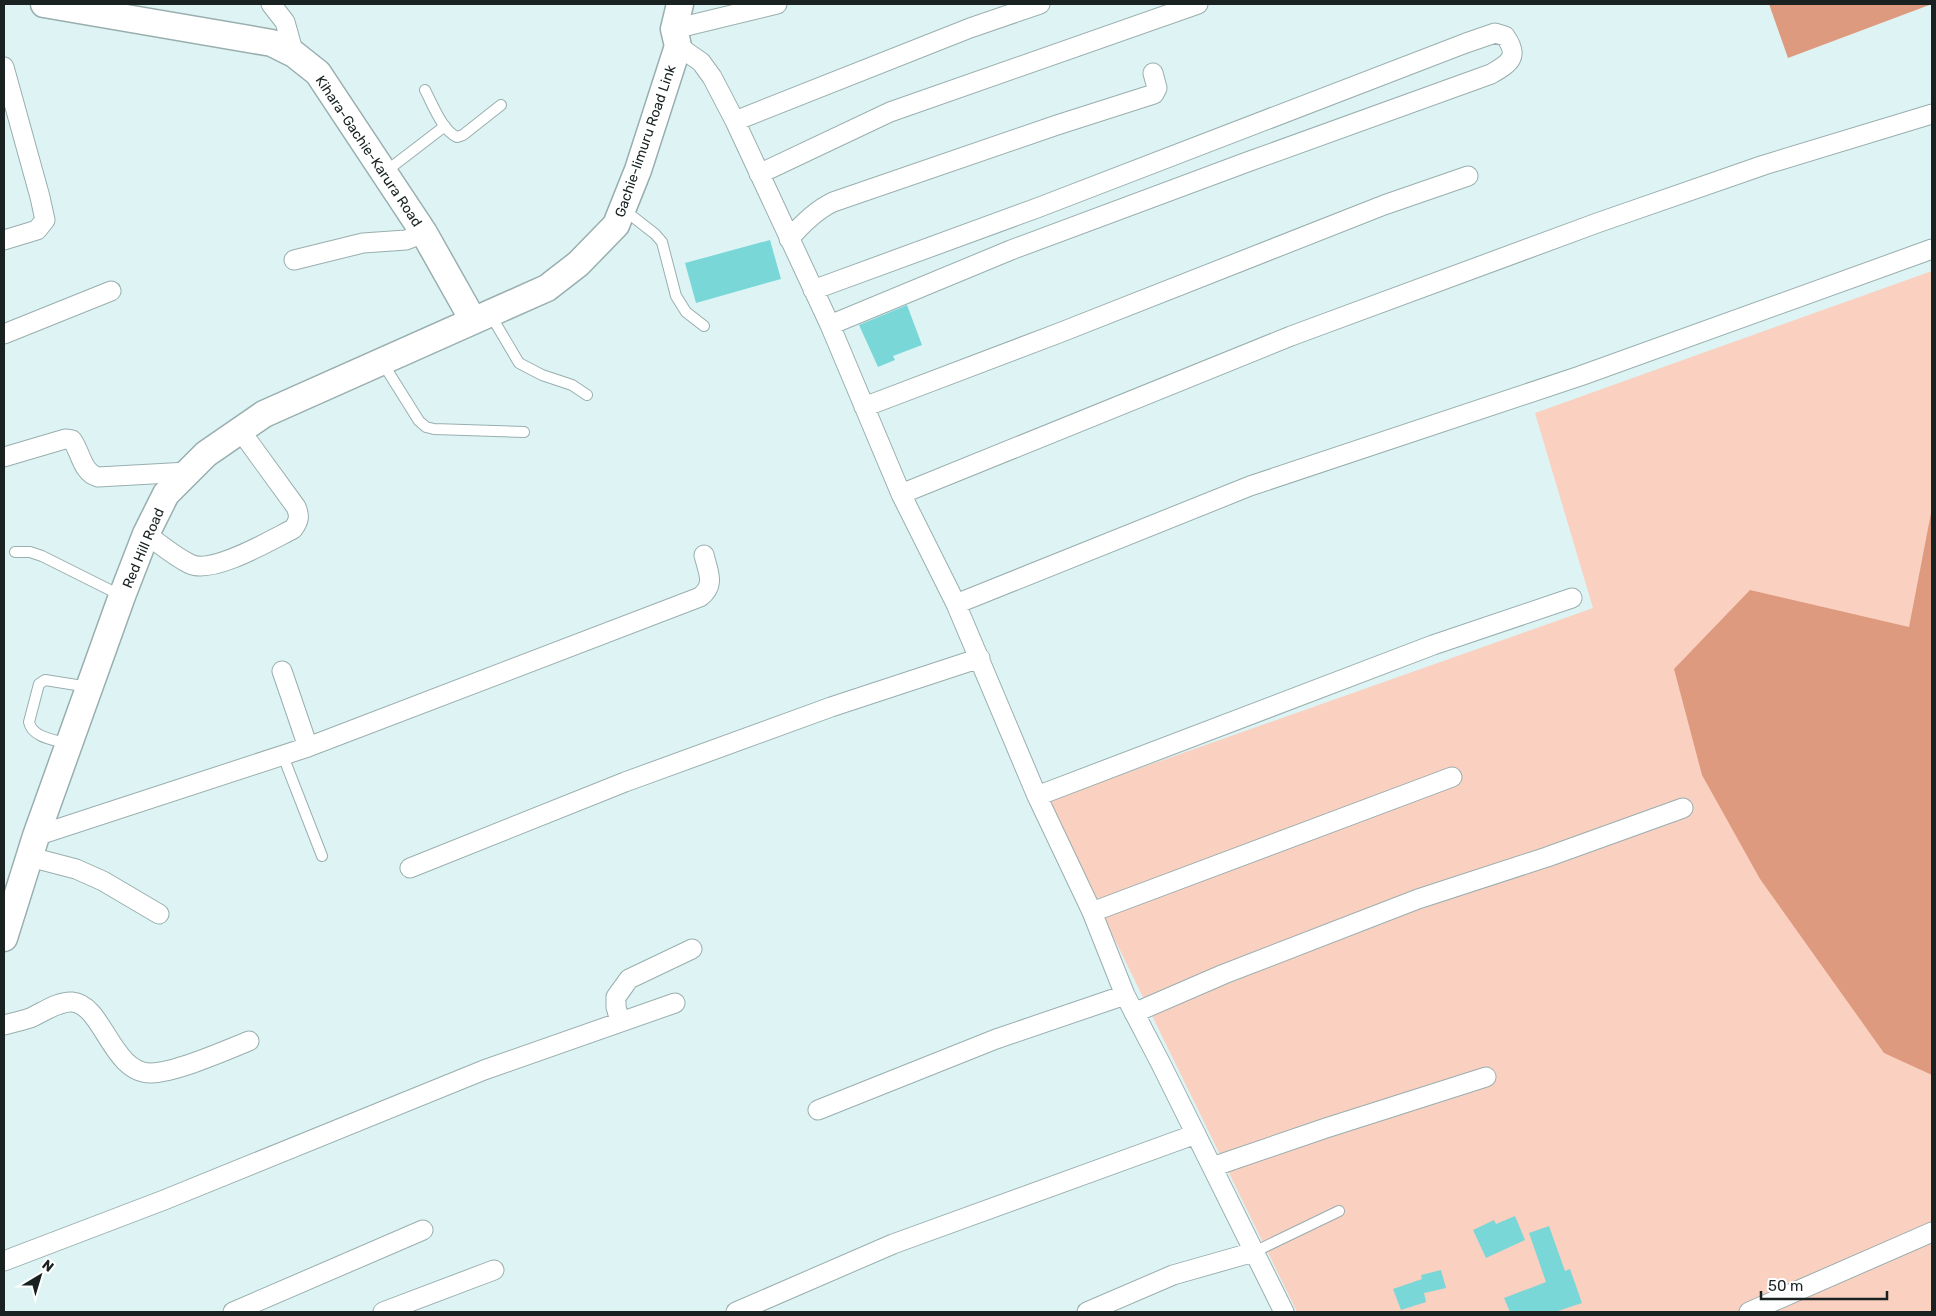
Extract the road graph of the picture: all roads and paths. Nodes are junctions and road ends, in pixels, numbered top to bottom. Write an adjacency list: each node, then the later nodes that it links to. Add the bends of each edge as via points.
1 (44, 4): 8 (street, Kihara-Gachie-Karura Road, via 272,43)
2 (680, 4): 7 (street, Gachie-limuru Road Link)
3 (777, 4): 7 (street)
4 (1040, 4): 14 (street)
5 (1198, 4): 17 (street, via 890,112)
6 (280, 7): 8 (street)
7 (676, 37): 14 (street, via 712,77); 19 (street, Gachie-limuru Road Link, via 638,170)
8 (294, 54): 16 (street, Kihara-Gachie-Karura Road, via 318,72)
9 (4, 68): 22 (street, via 45,220 37,230)
10 (1153, 73): 21 (street, via 1157,88 1154,94 834,202 804,222)
11 (425, 90): 15 (lane)
12 (501, 105): 15 (lane, via 458,137)
13 (1932, 114): 38 (street, via 1764,166 1291,336)
14 (735, 120): 17 (street)
15 (445, 126): 16 (lane)
16 (384, 173): 20 (street, Kihara-Gachie-Karura Road)
17 (759, 174): 21 (street)
18 (1468, 176): 33 (street, via 1384,205)
19 (623, 209): 27 (street, Gachie-limuru Road Link, via 616,226 578,264 547,288); 29 (lane, via 662,242 676,296 686,312)
20 (424, 233): 24 (street, via 406,240 363,242); 27 (street, Kihara-Gachie-Karura Road)
21 (789, 239): 25 (street)
22 (4, 240)
23 (1932, 249): 44 (street, via 1590,372 1250,486)
24 (294, 260)
25 (813, 290): 28 (street); 28 (street, via 1037,208 1466,43 1495,33 1505,36 1510,42 1512,60 1491,74 1011,250)
26 (112, 291): 30 (street)
27 (482, 317): 31 (street, Red Hill Road); 32 (lane, via 519,363 572,385)
28 (830, 325): 33 (street)
29 (704, 326)
30 (4, 334)
31 (382, 361): 34 (street, Red Hill Road, via 264,414); 35 (lane, via 419,422 426,427)
32 (586, 395)
33 (864, 406): 38 (street)
34 (240, 430): 37 (street, Red Hill Road, via 206,454); 39 (street, via 296,507 299,515 293,529 230,560 200,567 191,565)
35 (524, 432)
36 (4, 457): 37 (street, via 65,439 72,440 87,471 98,477)
37 (188, 472): 39 (street, Red Hill Road, via 166,494)
38 (901, 494): 44 (street)
39 (146, 534): 42 (street, Red Hill Road)
40 (15, 552): 42 (lane, via 42,556)
41 (704, 555): 49 (street, via 711,583 708,591 700,597)
42 (122, 596): 47 (street, Red Hill Road)
43 (1572, 598): 52 (street, via 1433,645)
44 (956, 604): 45 (street)
45 (980, 658): 52 (street); 56 (street, via 831,707 625,782)
46 (282, 671): 49 (street)
47 (90, 688): 48 (street, Red Hill Road); 48 (lane, via 45,680 39,684 30,728 35,733)
48 (70, 744): 54 (street, Red Hill Road)
49 (308, 747): 50 (street)
50 (284, 756): 54 (street); 55 (lane)
51 (1452, 777): 57 (street)
52 (1038, 796): 57 (street)
53 (1683, 808): 63 (street, via 1418,899)
54 (33, 847): 58 (street, via 104,881); 59 (street, Red Hill Road)
55 (322, 856)
56 (410, 868)
57 (1092, 912): 61 (street)
58 (159, 914)
59 (4, 938)
60 (692, 949): 64 (street, via 629,979 616,997)
61 (1125, 995): 63 (street); 68 (street, via 996,1039)
62 (674, 1003): 64 (street)
63 (1134, 1012): 69 (street)
64 (620, 1021): 75 (street, via 484,1070)
65 (4, 1025): 66 (street, via 66,1003 80,1003 89,1010 124,1059 140,1072 151,1073 166,1071)
66 (249, 1041)
67 (1486, 1077): 70 (street)
68 (818, 1110)
69 (1196, 1134): 70 (street); 79 (street, via 893,1244)
70 (1212, 1167): 74 (street)
71 (1339, 1211): 74 (lane)
72 (423, 1230): 77 (street)
73 (1932, 1232): 82 (street)
74 (1254, 1252): 80 (street, via 1173,1275); 81 (street)
75 (4, 1261)
76 (494, 1270): 78 (street)
77 (233, 1312)
78 (383, 1312)
79 (736, 1312)
80 (1087, 1312)
81 (1284, 1312)
82 (1749, 1312)

